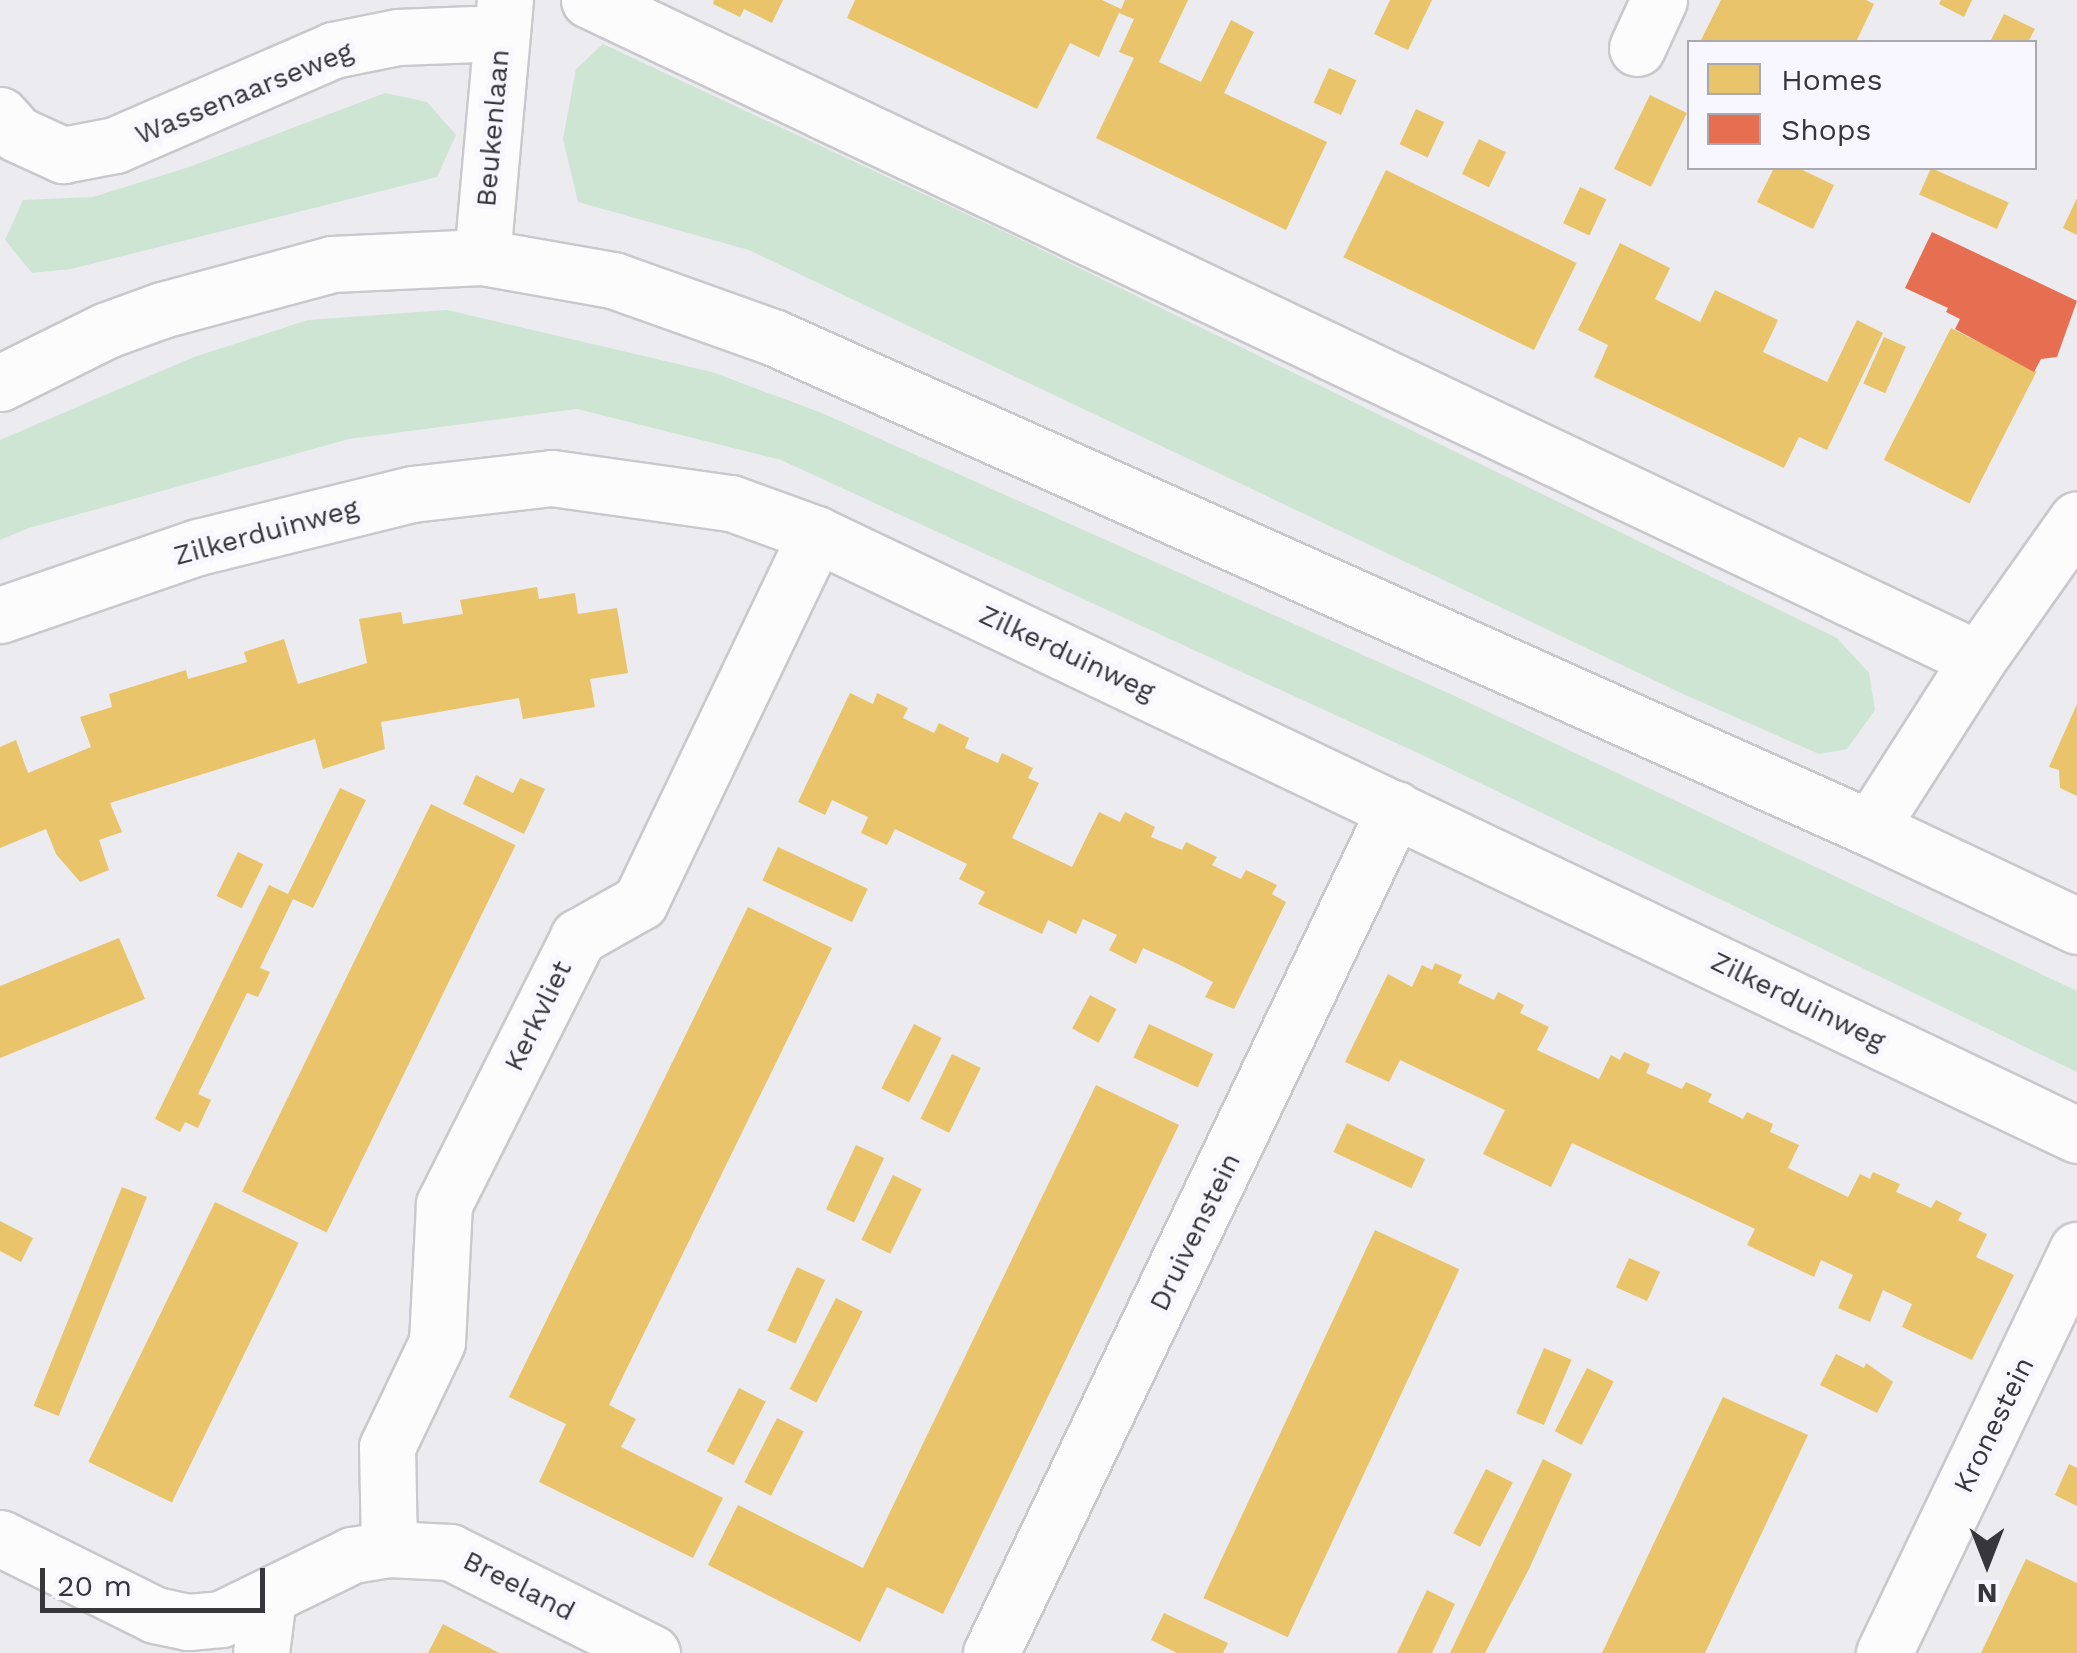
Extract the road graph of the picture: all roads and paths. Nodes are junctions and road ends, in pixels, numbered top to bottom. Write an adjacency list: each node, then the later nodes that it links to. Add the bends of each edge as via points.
1 (589, 0): 9 (street)
2 (503, 16): 3 (street, Wassenaarseweg, via 333,50 115,145 63,155 17,134); 4 (street, Beukenlaan)
3 (0, 115)
4 (482, 256): 5 (street, via 332,264 238,288 107,330); 11 (street, via 613,280 775,338)
5 (0, 383)
6 (2077, 519): 9 (street)
7 (816, 534): 8 (street, Zilkerduinweg, via 731,503 552,478 412,494 198,546); 10 (street, Zilkerduinweg); 16 (street, Kerkvliet, via 640,902 578,936 444,1204 438,1342 387,1447)
8 (0, 615)
9 (1978, 659): 11 (street)
10 (1394, 809): 13 (street, Zilkerduinweg); 20 (street, Druivenstein)
11 (1870, 828): 12 (street)
12 (2077, 926)
13 (2077, 1135)
14 (2077, 1250): 21 (street, Kronestein)
15 (0, 1538): 17 (street, Breeland, via 155,1616 221,1619)
16 (389, 1549): 17 (street, Breeland, via 352,1556); 19 (street, Breeland, via 450,1552)
17 (268, 1597): 18 (street)
18 (261, 1653)
19 (652, 1653)
20 (991, 1653)
21 (1884, 1653)

